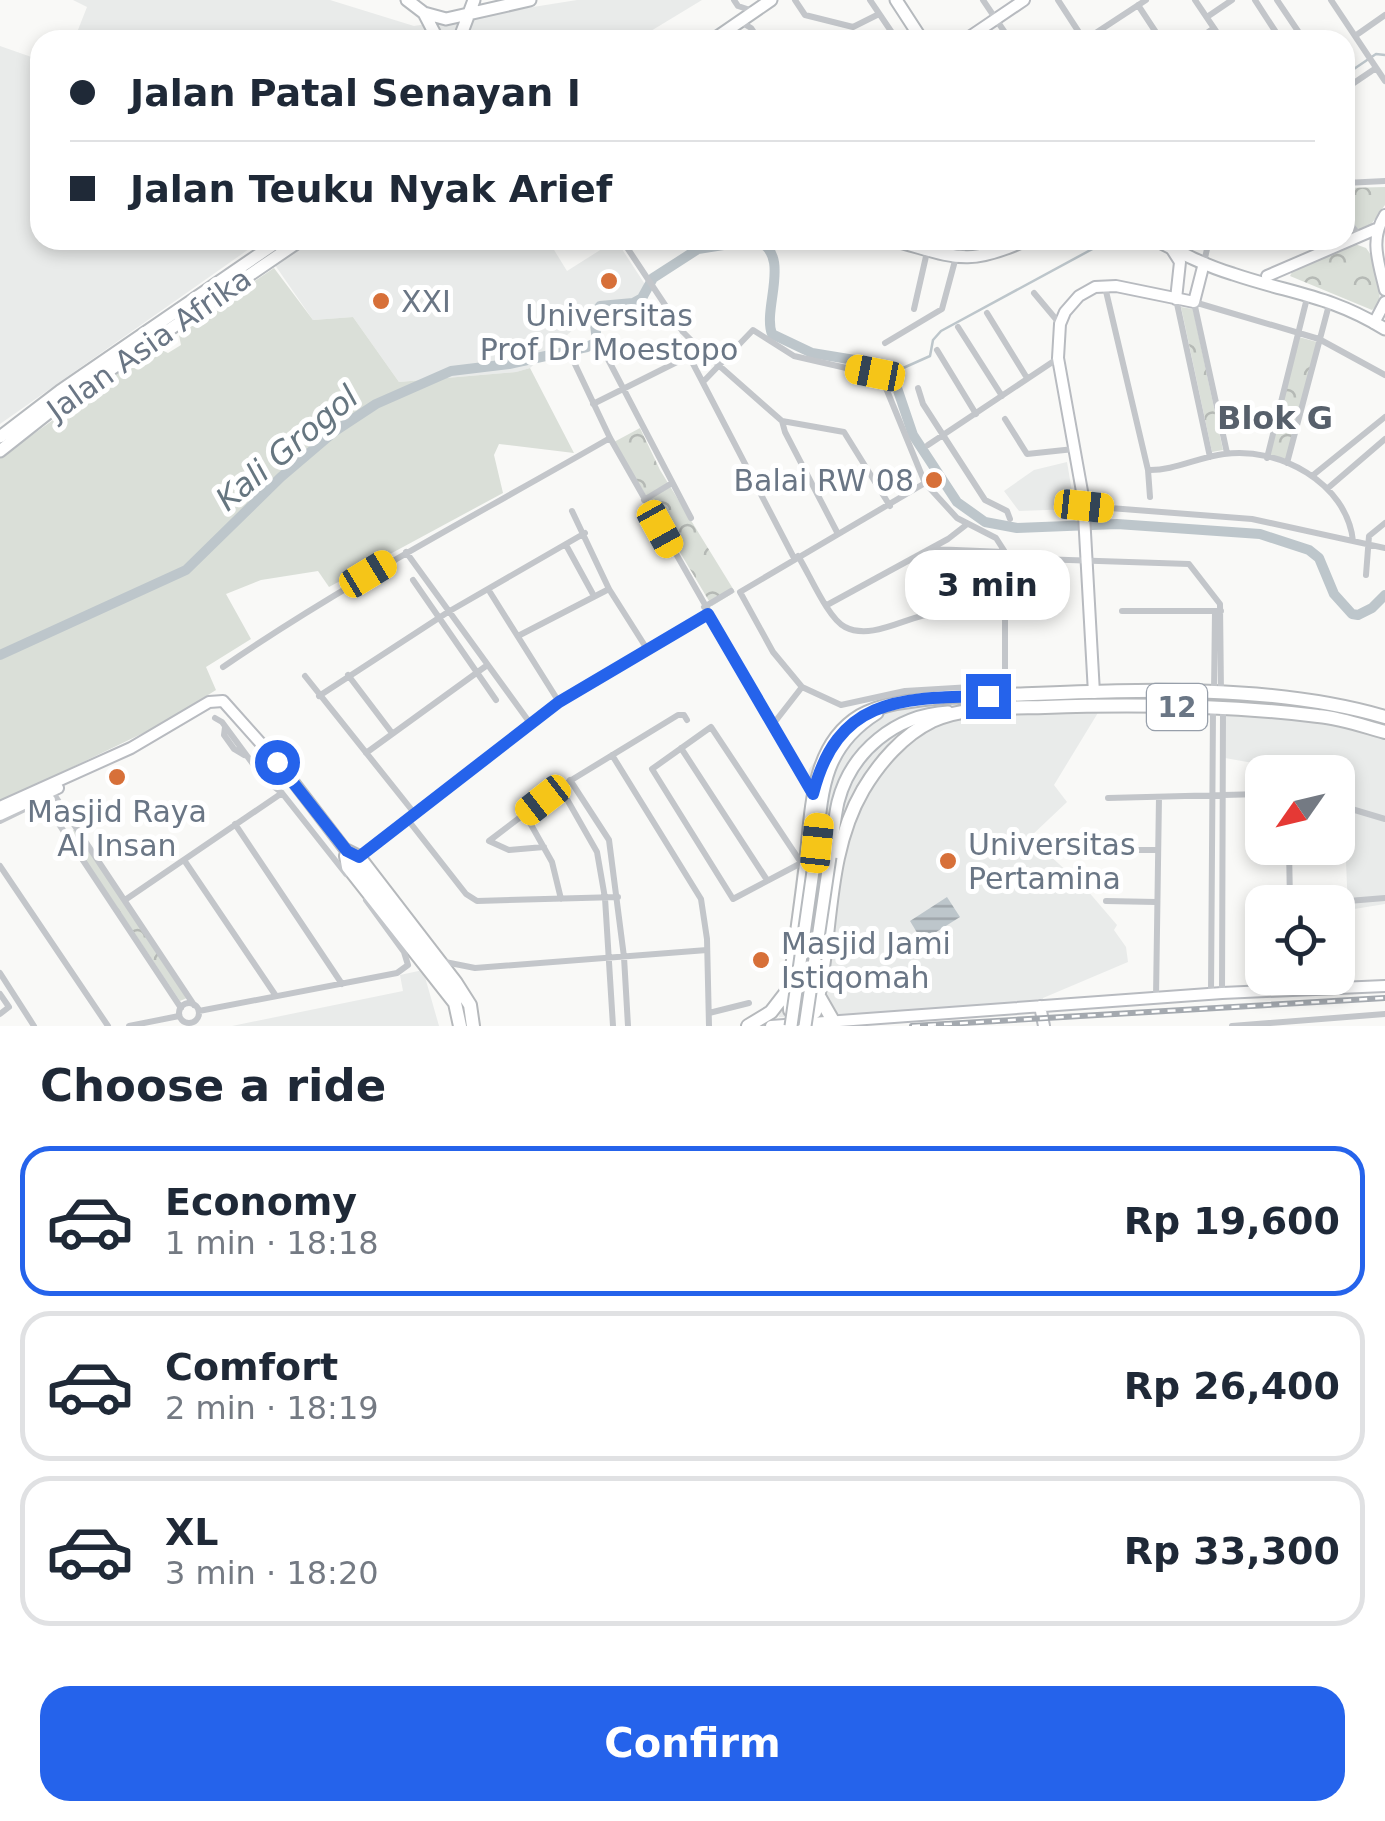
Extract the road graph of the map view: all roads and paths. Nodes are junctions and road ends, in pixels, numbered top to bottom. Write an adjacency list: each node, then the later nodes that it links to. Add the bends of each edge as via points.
1 (407, 0): 20 (main road)
2 (474, 0): 23 (main road)
3 (530, 0): 23 (main road)
4 (771, 0): 19 (main road)
5 (795, 0): 21 (street, via 805,14 853,27)
6 (870, 0): 21 (street)
7 (896, 0): 33 (main road)
8 (984, 0): 25 (street)
9 (1024, 0): 25 (street)
10 (1058, 0): 36 (street)
11 (1146, 0): 18 (street)
12 (1196, 0): 24 (street)
13 (1232, 0): 24 (street)
14 (1255, 0): 40 (street)
15 (1277, 0): 41 (street)
16 (1331, 0): 42 (street)
17 (736, 3): 19 (street); 26 (street)
18 (1138, 5): 37 (street); 38 (street)
19 (754, 11): 26 (main road)
20 (424, 13): 23 (main road); 28 (main road)
21 (879, 14): 32 (street)
22 (1385, 15): 43 (street)
23 (468, 16): 29 (main road)
24 (1207, 17): 27 (street)
25 (996, 20): 34 (street); 35 (street)
26 (738, 23): 30 (main road); 31 (street)
27 (1214, 28): 39 (street)
28 (433, 30)
29 (463, 30)
30 (727, 30)
31 (752, 30)
32 (890, 30)
33 (916, 30)
34 (980, 30)
35 (1003, 30)
36 (1078, 30)
37 (1100, 30)
38 (1154, 30)
39 (1211, 30)
40 (1274, 30)
41 (1297, 30)
42 (1351, 30)
43 (1355, 34)
44 (1355, 36): 45 (street)
45 (1375, 65): 46 (street); 47 (street)
46 (1355, 80)
47 (1385, 81)
48 (1385, 181): 49 (street)
49 (1355, 182)
50 (1385, 215): 51 (street)
51 (1376, 229): 53 (street); 55 (street)
52 (1355, 230): 53 (street)
53 (1358, 234): 54 (street); 55 (street)
54 (1355, 235)
55 (1375, 249): 72 (street)
56 (266, 250): 84 (main road, Jalan Asia Afrika)
57 (285, 250): 84 (main road, Jalan Asia Afrika)
58 (628, 250): 89 (street)
59 (928, 250): 66 (main road); 79 (street)
60 (960, 250): 66 (street)
61 (1002, 250): 66 (main road)
62 (1171, 250): 75 (street, via 1180,262)
63 (1177, 250): 67 (main road)
64 (1207, 250): 67 (street)
65 (1324, 250): 68 (street)
66 (960, 258): 87 (street, via 941,310)
67 (1205, 261): 69 (main road); 74 (main road); 77 (street)
68 (1293, 265): 69 (street); 70 (street)
69 (1267, 276): 70 (main road)
70 (1282, 280): 81 (main road, via 1345,299)
71 (1105, 286): 75 (street); 82 (street, via 1079,296); 118 (street)
72 (1385, 290)
73 (1034, 293): 82 (street)
74 (1308, 293): 76 (main road); 85 (street)
75 (1176, 298): 77 (street); 115 (street)
76 (1330, 300): 81 (main road); 86 (street)
77 (1194, 302): 85 (street); 114 (street)
78 (1385, 302): 81 (street)
79 (914, 309)
80 (987, 313): 97 (street)
81 (1380, 323)
82 (1060, 324): 94 (street)
83 (958, 327): 101 (street)
84 (156, 331): 107 (main road, Jalan Asia Afrika); 113 (main road, Jalan Asia Afrika)
85 (1300, 332): 86 (street); 116 (street)
86 (1319, 339): 96 (street); 117 (street)
87 (885, 343)
88 (600, 344): 99 (street)
89 (695, 347): 91 (street); 92 (street)
90 (937, 350): 103 (street)
91 (706, 355)
92 (688, 356): 98 (street); 99 (street)
93 (572, 358): 102 (street)
94 (1058, 358): 97 (street); 112 (street)
95 (717, 364): 98 (street); 106 (street); 121 (street, via 753,330 794,356 880,376)
96 (1385, 375)
97 (1027, 378): 101 (street)
98 (703, 382): 141 (street)
99 (623, 388): 102 (street); 120 (street)
100 (918, 388): 108 (street)
101 (1002, 396): 103 (street)
102 (592, 404): 109 (street)
103 (976, 414): 108 (street)
104 (1385, 416): 119 (street)
105 (1005, 419): 112 (street, via 1027,454)
106 (782, 420): 125 (street, via 844,432); 133 (street)
107 (0, 436)
108 (943, 437): 111 (street); 129 (street, via 986,500)
109 (610, 438): 124 (street); 139 (street)
110 (1385, 439): 122 (street)
111 (928, 445)
112 (1076, 448): 127 (street)
113 (0, 451)
114 (1226, 453): 115 (street); 116 (street)
115 (1210, 458): 118 (street)
116 (1267, 458): 117 (street)
117 (1286, 464): 119 (street)
118 (1148, 470): 123 (street)
119 (1312, 476): 122 (street)
120 (672, 483): 124 (street); 128 (street)
121 (925, 483): 125 (street); 131 (street)
122 (1328, 488): 134 (street, via 1347,516)
123 (1150, 496)
124 (644, 500): 151 (street)
125 (890, 506): 133 (street)
126 (572, 511): 132 (street)
127 (1084, 512): 134 (street, via 1252,518); 142 (street)
128 (691, 518)
129 (1010, 519)
130 (1385, 523): 135 (street)
131 (966, 525): 138 (street); 140 (street, via 996,538)
132 (585, 533): 136 (street); 146 (street)
133 (838, 534): 141 (street)
134 (1353, 541): 135 (street)
135 (1368, 544): 137 (street); 143 (street)
136 (566, 545): 145 (street); 148 (street)
137 (1385, 548)
138 (931, 549): 140 (street); 149 (street)
139 (406, 552): 154 (street); 157 (street)
140 (1006, 555): 142 (street); 150 (street)
141 (796, 557): 149 (street); 165 (street, via 740,597)
142 (1086, 561): 153 (street, via 1189,564 1218,600); 166 (street)
143 (1366, 575)
144 (414, 580): 155 (street)
145 (488, 589): 154 (street); 156 (street)
146 (609, 589): 148 (street); 159 (street)
147 (731, 591): 151 (street)
148 (594, 596): 156 (street)
149 (827, 605): 150 (street, via 840,624 862,631 933,613)
150 (1004, 609): 165 (street, via 1006,684 900,692 844,705)
151 (706, 611): 159 (street); 177 (street)
152 (1122, 611): 153 (street)
153 (1218, 611): 170 (street)
154 (448, 612): 155 (street); 161 (street)
155 (440, 618): 162 (street); 164 (street)
156 (518, 636): 169 (street)
157 (266, 637): 158 (street); 160 (street)
158 (273, 647)
159 (647, 650): 169 (street)
160 (223, 666)
161 (486, 666): 162 (street); 176 (street)
162 (478, 671): 168 (street); 179 (street)
163 (304, 676): 167 (street)
164 (348, 676): 167 (street); 179 (street)
165 (802, 687): 177 (street)
166 (1094, 693): 170 (highway, 12); 171 (highway, 12)
167 (319, 696): 181 (street)
168 (496, 700)
169 (559, 702): 176 (street)
170 (1218, 702): 172 (highway, 12); 173 (highway, 12, via 1315,701); 178 (highway, 12); 190 (street); 191 (street)
171 (894, 704): 189 (highway, via 847,726); 260 (main road, bridge, via 845,739 822,787)
172 (967, 711): 240 (highway, via 919,728 861,794 834,882); 261 (main road, 12, bridge, via 922,715 892,728 866,750 845,782)
173 (1385, 717)
174 (216, 718): 184 (street)
175 (687, 720): 182 (street, via 678,715)
176 (530, 722): 197 (street)
177 (774, 723): 189 (street)
178 (1385, 732)
179 (392, 733): 181 (street)
180 (680, 748): 213 (street, via 712,727); 215 (street); 215 (street, via 652,772 734,899)
181 (366, 753): 197 (street)
182 (612, 755): 185 (street); 227 (street, via 700,896)
183 (277, 766): 184 (street); 187 (street, via 228,704 215,701); 211 (street)
184 (262, 776): 188 (street)
185 (570, 780): 186 (street); 205 (street)
186 (560, 787): 198 (street); 207 (street)
187 (44, 790): 195 (street); 199 (street); 200 (street); 203 (street)
188 (282, 792): 204 (street); 231 (street)
189 (813, 794): 213 (highway)
190 (1212, 794): 191 (street); 193 (street); 216 (street)
191 (1222, 794): 192 (street); 216 (street)
192 (1245, 794)
193 (1159, 797): 194 (street); 210 (street)
194 (1108, 798)
195 (0, 807)
196 (1355, 810): 202 (street)
197 (414, 814): 201 (street)
198 (525, 814): 208 (street); 208 (street, via 490,844)
199 (54, 817): 200 (street, via 36,804); 206 (street)
200 (0, 818)
201 (408, 820): 211 (street); 220 (street, via 470,898)
202 (1385, 820)
203 (74, 823): 206 (street); 221 (street)
204 (236, 824): 212 (street); 233 (street)
205 (600, 826): 207 (street); 217 (street, via 609,840)
206 (62, 831): 246 (street)
207 (588, 831): 218 (street)
208 (544, 847): 220 (street)
209 (1056, 850): 210 (street)
210 (1158, 850): 224 (street)
211 (352, 858): 230 (highway); 254 (street, via 457,996)
212 (184, 860): 221 (street); 241 (street)
213 (803, 861): 215 (street); 236 (highway)
214 (0, 866): 252 (street)
215 (768, 880)
216 (1219, 889): 225 (street); 226 (street)
217 (618, 897): 218 (street); 228 (street)
218 (606, 898): 220 (street); 229 (street)
219 (1385, 898): 222 (street)
220 (561, 899)
221 (125, 900): 245 (street)
222 (1355, 900)
223 (1106, 902): 224 (street)
224 (1156, 902): 242 (street)
225 (1214, 911): 226 (street); 238 (street)
226 (1224, 912): 238 (street)
227 (708, 950): 228 (street); 247 (street)
228 (624, 957): 229 (street); 256 (street)
229 (610, 958): 230 (street, via 475,968); 255 (street)
230 (436, 964): 231 (street); 254 (highway, via 470,1005)
231 (408, 965): 233 (street)
232 (0, 974): 251 (street)
233 (342, 984): 241 (street)
234 (1355, 985): 235 (street)
235 (1385, 986)
236 (789, 988): 240 (highway, via 790,1010 802,1016 815,1012); 258 (highway, via 772,1012)
237 (1245, 990): 238 (street)
238 (1216, 993): 242 (street)
239 (0, 994): 248 (street, via 8,1008)
240 (819, 995): 250 (highway)
241 (276, 996): 245 (street)
242 (1156, 997): 244 (street)
243 (748, 1003): 247 (street)
244 (1040, 1006): 250 (street); 262 (street)
245 (196, 1008): 246 (street, via 186,1004); 246 (street, via 192,1023)
246 (180, 1012): 253 (street)
247 (709, 1013): 257 (street)
248 (0, 1014)
249 (1384, 1016): 263 (street)
250 (832, 1020): 259 (street)
251 (34, 1026)
252 (108, 1026)
253 (129, 1026)
254 (467, 1026)
255 (615, 1026): 256 (street)
256 (628, 1026)
257 (709, 1026)
258 (748, 1026)
259 (771, 1026)
260 (791, 1026)
261 (805, 1026)
262 (1044, 1026)
263 (1232, 1026)

